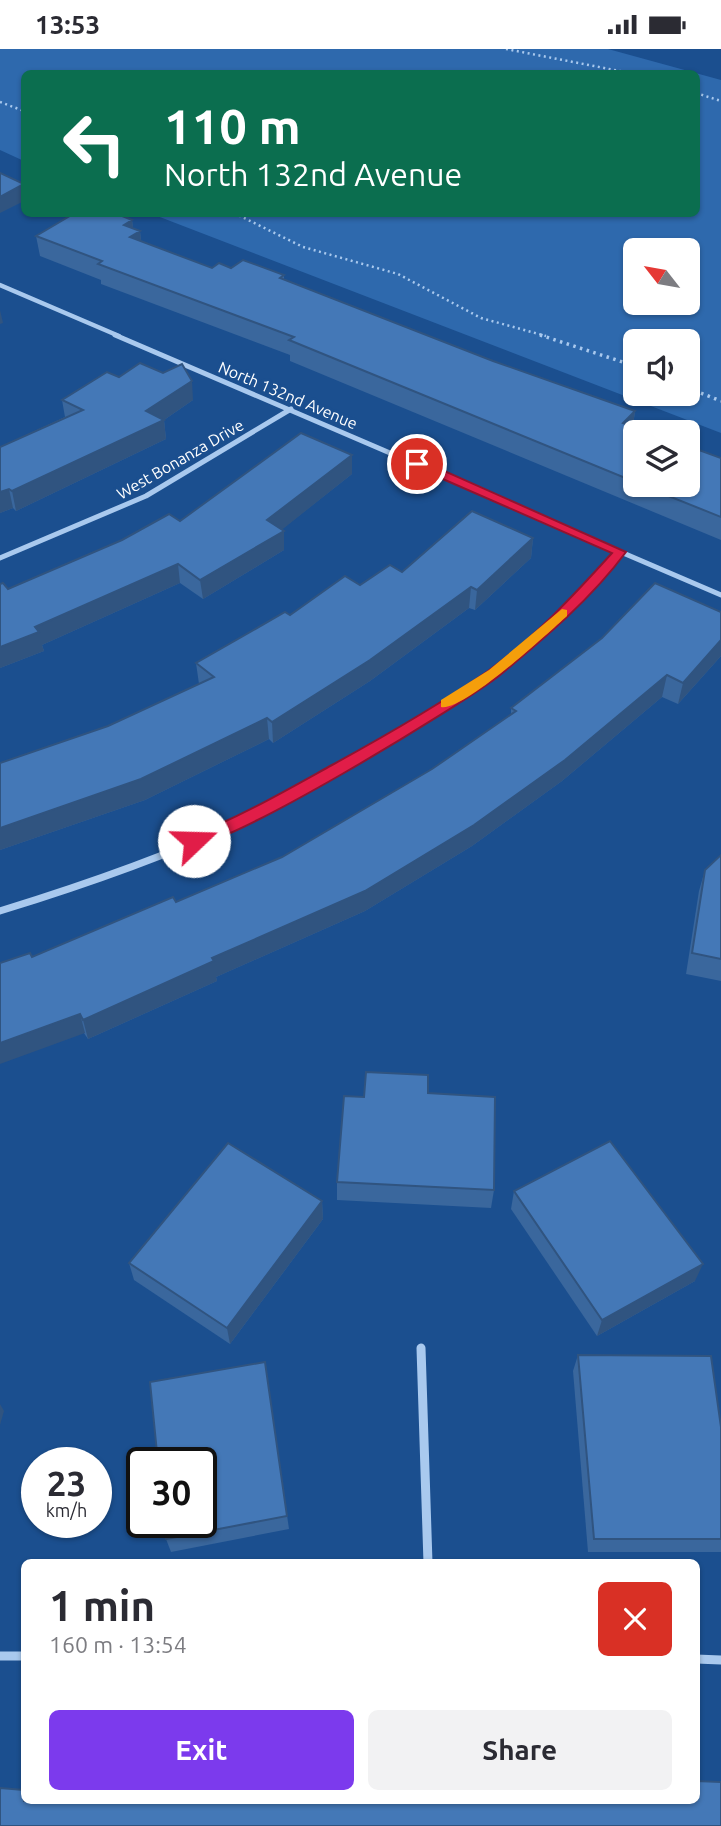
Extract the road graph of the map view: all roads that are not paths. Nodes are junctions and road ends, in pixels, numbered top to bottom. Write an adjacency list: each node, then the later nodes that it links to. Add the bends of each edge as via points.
1 (0, 285): 2 (street, North 132nd Avenue)
2 (291, 409): 3 (street, North 132nd Avenue); 4 (street, West Bonanza Drive, via 146,496)
3 (620, 552): 5 (street, North 132nd Avenue); 6 (street, via 577,600 494,673 382,744 241,823 72,889)
4 (0, 558)
5 (721, 595)
6 (0, 911)
7 (421, 1348): 8 (street)
8 (428, 1559)
9 (0, 1656): 10 (street)
10 (21, 1656)
11 (700, 1659): 12 (street)
12 (721, 1660)

